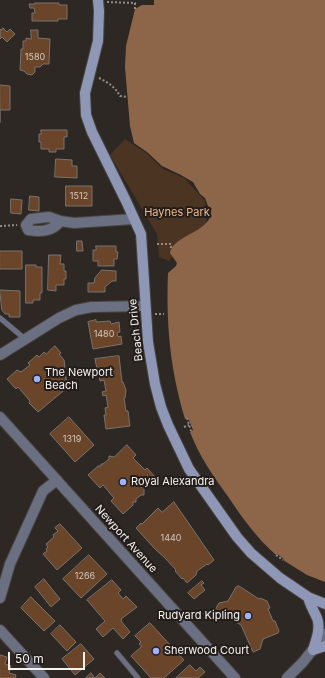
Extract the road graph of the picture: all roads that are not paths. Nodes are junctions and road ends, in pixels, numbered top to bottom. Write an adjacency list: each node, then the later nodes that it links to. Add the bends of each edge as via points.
1 (98, 1): 2 (main road, Beach Drive, via 98,41 84,93 86,115)
2 (134, 219): 3 (street, via 74,223); 4 (main road, Beach Drive, via 142,246)
3 (60, 221)
4 (145, 306): 6 (street, via 92,307 76,310); 10 (main road, Beach Drive, via 148,342 157,392 168,425 185,462 225,522 251,553 280,578)
5 (0, 318): 6 (lane)
6 (26, 340): 7 (street)
7 (0, 355)
8 (0, 417): 9 (street, Newport Avenue)
9 (57, 480): 11 (street, via 43,491 10,564); 20 (street, Newport Avenue)
10 (308, 597): 12 (main road, Beach Drive); 16 (main road, via 318,624)
11 (0, 598)
12 (325, 604)
13 (0, 630): 18 (street)
14 (325, 634): 16 (street)
15 (325, 646): 16 (main road)
16 (313, 650): 21 (street)
17 (117, 653): 19 (lane)
18 (44, 678)
19 (138, 678)
20 (235, 678)
21 (287, 678)

